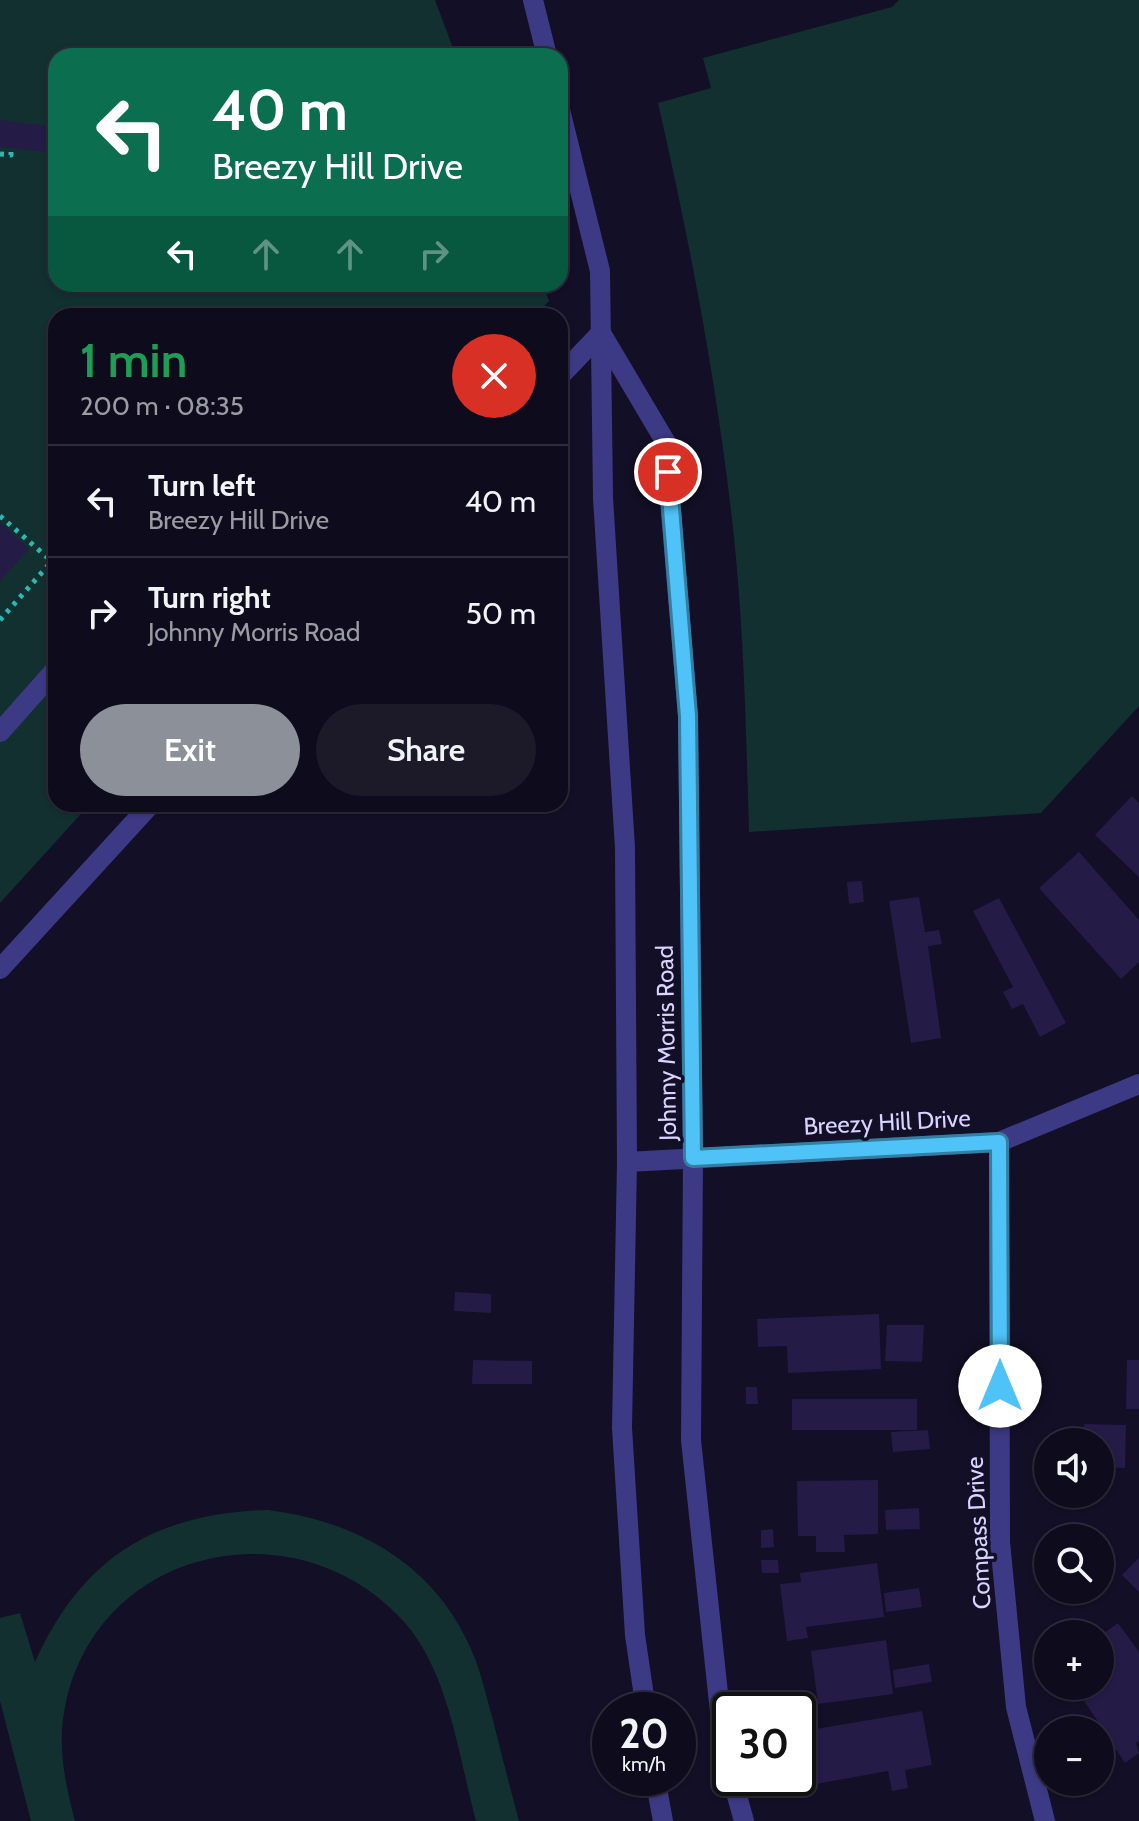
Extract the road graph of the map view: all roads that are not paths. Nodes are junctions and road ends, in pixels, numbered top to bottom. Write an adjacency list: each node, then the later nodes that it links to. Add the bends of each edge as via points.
1 (533, 0): 2 (street)
2 (545, 48)
3 (568, 142): 4 (street, Johnny Morris Road, via 600,271)
4 (601, 333): 5 (street); 12 (street, Johnny Morris Road, via 665,441 688,716); 13 (street, Johnny Morris Road, via 603,498 625,848)
5 (568, 368)
6 (48, 678): 7 (street)
7 (0, 732)
8 (144, 812): 9 (street)
9 (0, 969)
10 (1139, 1084): 11 (street, Breezy Hill Drive)
11 (999, 1142): 12 (street, Breezy Hill Drive); 20 (street, Compass Drive, via 1000,1542 1016,1707)
12 (693, 1158): 13 (street, Breezy Hill Drive); 15 (street, Johnny Morris Road, via 691,1440)
13 (627, 1162): 14 (street, Johnny Morris Road, via 622,1428)
14 (643, 1692)
15 (718, 1692)
16 (658, 1796): 18 (street)
17 (737, 1796): 19 (street)
18 (663, 1821)
19 (744, 1821)
20 (1045, 1821)

